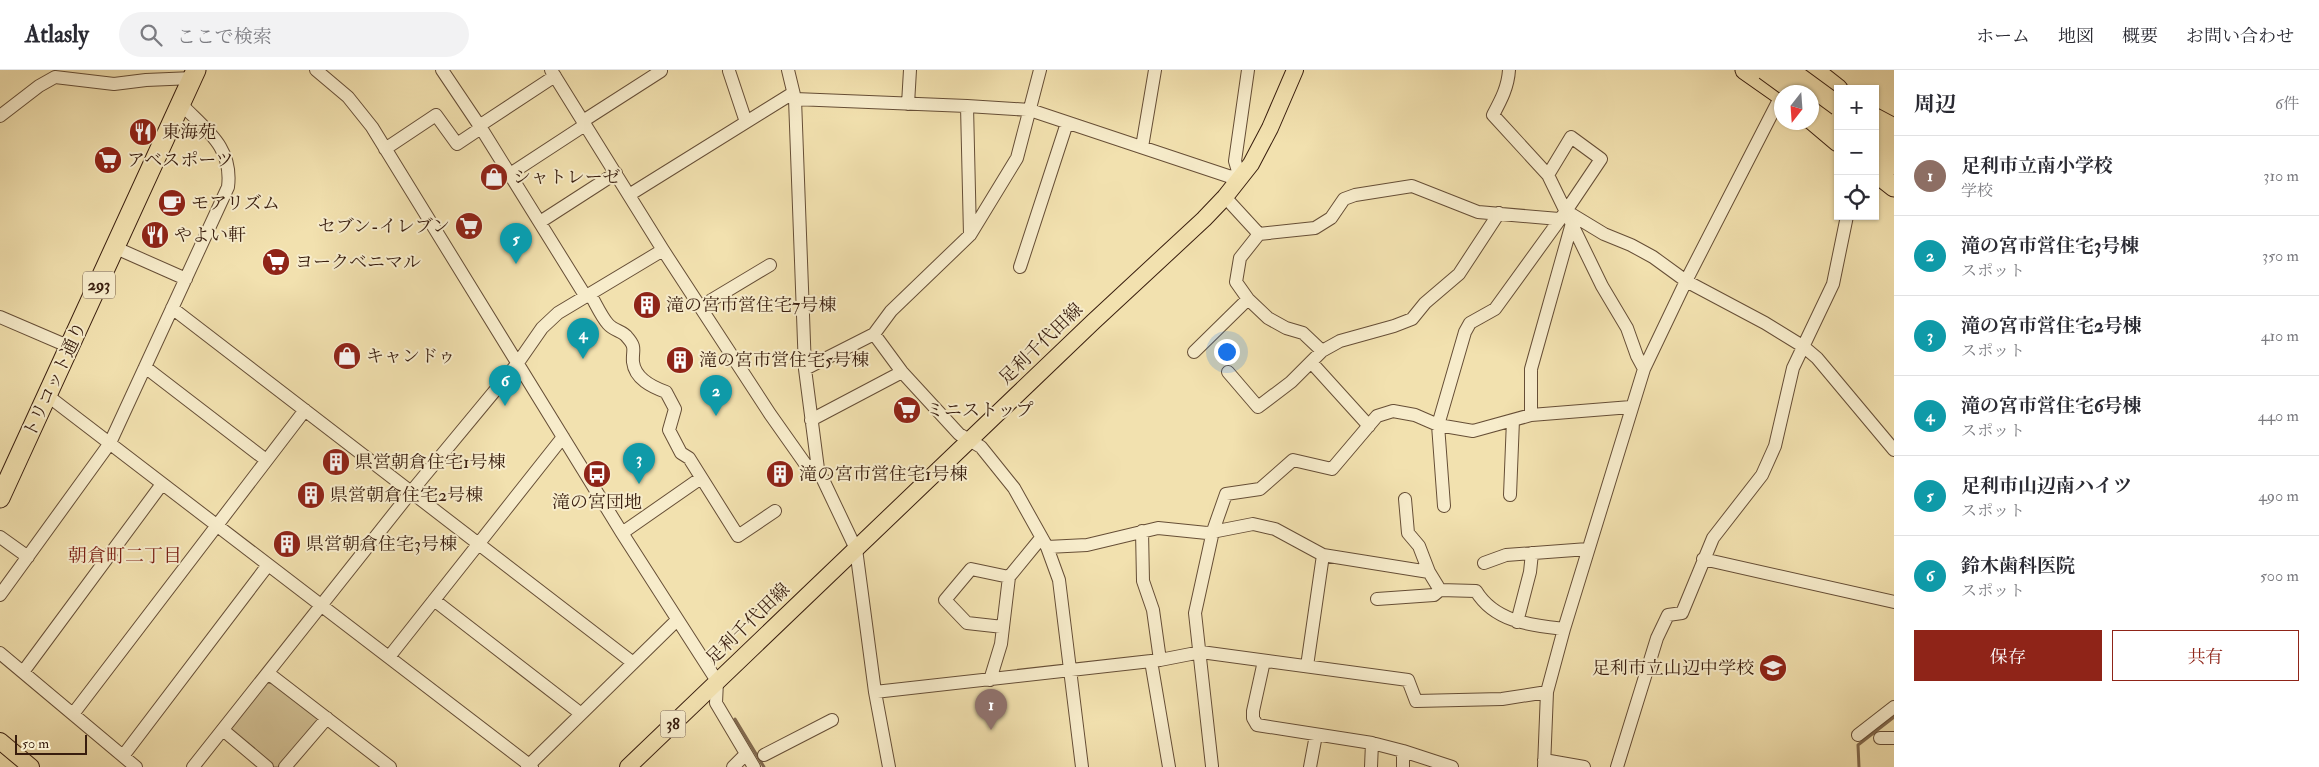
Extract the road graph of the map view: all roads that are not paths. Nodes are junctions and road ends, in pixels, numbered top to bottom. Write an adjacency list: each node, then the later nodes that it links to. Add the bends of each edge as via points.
1 (316, 70): 43 (street, via 356,105)
2 (442, 70): 37 (street)
3 (788, 70): 22 (street)
4 (910, 70): 25 (street)
5 (1040, 70): 28 (street)
6 (1155, 70): 41 (street)
7 (1248, 70): 50 (street, via 1235,161)
8 (1295, 70): 50 (main road, 足利千代田線 / 38, via 1270,128)
9 (1509, 70): 48 (street, via 1504,94 1493,115)
10 (1745, 70): 21 (highway)
11 (1765, 70): 19 (highway, bridge)
12 (1790, 70): 18 (street); 23 (highway, bridge)
13 (1814, 70): 20 (highway)
14 (661, 71): 35 (street)
15 (729, 71): 33 (street)
16 (553, 73): 35 (street); 37 (street)
17 (194, 74): 24 (highway, トリコット通り / 293); 30 (street, via 114,84 55,77)
18 (1785, 85)
19 (1786, 85)
20 (1834, 86)
21 (1774, 89)
22 (794, 96): 25 (street); 33 (street); 81 (street)
23 (1834, 103)
24 (181, 104): 61 (highway, トリコット通り / 293); 65 (street, via 224,151 229,175 228,187)
25 (908, 104): 26 (street)
26 (967, 106): 28 (street); 60 (street)
27 (1819, 109): 32 (highway)
28 (1030, 110): 34 (street); 60 (street, via 1017,158)
29 (1774, 110): 66 (street)
30 (0, 116)
31 (1879, 120): 38 (highway)
32 (1834, 121)
33 (746, 122): 52 (street)
34 (1067, 122): 41 (street); 64 (street)
35 (584, 123): 46 (street); 47 (street)
36 (1819, 126): 40 (highway)
37 (480, 127): 43 (street, via 457,144 436,116); 46 (street)
38 (1894, 128)
39 (1879, 137): 42 (highway)
40 (1834, 139)
41 (1142, 147): 50 (street)
42 (1894, 148)
43 (385, 149): 78 (street)
44 (1879, 155): 45 (highway)
45 (1894, 165)
46 (510, 174): 57 (street)
47 (616, 174): 52 (street); 57 (street)
48 (1548, 175): 55 (street); 55 (street, via 1571,137 1601,159)
49 (1878, 175): 51 (highway)
50 (1240, 178): 53 (main road, 足利千代田線 / 38)
51 (1893, 188)
52 (629, 195): 62 (street)
53 (1224, 198): 59 (street); 93 (main road, 足利千代田線 / 38)
54 (1498, 213): 55 (street); 59 (street, via 1478,212 1412,186 1344,199 1331,218 1315,228); 75 (street, via 1459,274 1424,303 1412,319 1340,341)
55 (1563, 215): 58 (street); 66 (street, via 1631,245); 90 (street, via 1495,309 1470,323)
56 (1846, 220): 74 (street, via 1833,284)
57 (540, 222): 67 (street)
58 (1572, 223): 80 (street, via 1602,286 1627,328); 87 (street, via 1530,369)
59 (1259, 234): 68 (street, via 1238,265 1236,282)
60 (970, 235): 72 (street, via 891,311)
61 (116, 248): 65 (street); 73 (highway, トリコット通り / 293)
62 (664, 250): 67 (street); 69 (street)
63 (770, 265): 69 (street)
64 (1020, 267)
65 (186, 280): 70 (street)
66 (1686, 282): 74 (street); 80 (street)
67 (588, 295): 78 (street, via 550,320); 98 (street, via 608,324 626,335 635,349 633,363 644,382 666,392 675,409 669,430 681,453 689,458)
68 (1248, 299): 75 (street, via 1268,318 1303,333); 76 (street)
69 (700, 307): 97 (street, via 806,465)
70 (172, 308): 79 (street); 86 (street)
71 (0, 317): 73 (street)
72 (874, 334): 81 (street); 82 (street)
73 (70, 347): 84 (highway, トリコット通り / 293)
74 (1804, 347): 95 (street, via 1817,358); 118 (street, via 1794,368 1776,446 1762,475 1714,538)
75 (1322, 351): 77 (street)
76 (1194, 352)
77 (1312, 362): 83 (street, via 1258,407); 91 (street)
78 (517, 364): 92 (street); 100 (street)
79 (145, 367): 94 (street); 96 (street)
80 (1644, 369): 85 (street)
81 (805, 370): 88 (street)
82 (902, 372): 88 (street); 93 (street, via 959,434)
83 (1228, 372)
84 (48, 396): 94 (street); 102 (highway, トリコット通り / 293)
85 (1631, 407): 87 (street); 114 (street)
86 (305, 410): 96 (street); 100 (street)
87 (1531, 415): 89 (street)
88 (812, 420): 97 (street)
89 (1513, 420): 90 (street, via 1473,431); 101 (street)
90 (1438, 425): 91 (street, via 1415,415 1393,411 1377,416); 104 (street)
91 (1369, 426): 108 (street, via 1332,469 1293,460 1260,489 1226,494)
92 (563, 437): 109 (street); 112 (street)
93 (970, 441): 111 (street, via 981,447 1014,488); 113 (main road, 足利千代田線 / 38)
94 (110, 443): 99 (street); 117 (street)
95 (1894, 450)
96 (266, 460): 106 (street)
97 (818, 469): 113 (street)
98 (701, 478): 105 (street, via 738,536); 109 (street)
99 (162, 484): 106 (street); 141 (street)
100 (412, 492): 112 (street); 128 (street)
101 (1510, 495)
102 (0, 498)
103 (1404, 499): 121 (street, via 1408,533 1419,546)
104 (1444, 506)
105 (775, 510)
106 (216, 526): 120 (street); 149 (street)
107 (1142, 531): 108 (street, via 1158,528); 111 (street, via 1086,545); 136 (street, via 1143,581 1153,610)
108 (1213, 531): 116 (street, via 1253,524 1264,526); 133 (street, via 1196,613)
109 (622, 533): 129 (street)
110 (0, 537): 117 (street)
111 (1044, 542): 122 (street); 140 (street, via 1059,580)
112 (479, 543): 126 (street); 138 (street)
113 (856, 549): 144 (main road, 足利千代田線 / 38); 145 (street)
114 (1588, 549): 115 (street); 132 (street)
115 (1532, 553): 119 (street, via 1506,555); 130 (street)
116 (1323, 555): 121 (street); 139 (street)
117 (28, 557): 124 (street)
118 (1703, 559): 127 (street); 183 (street, via 1682,613 1668,615 1657,638)
119 (1484, 563)
120 (268, 565): 128 (street); 162 (street)
121 (1429, 572): 123 (street)
122 (1010, 577): 131 (street); 131 (street, via 971,569 945,600 967,623)
123 (1440, 590): 125 (street, via 1434,595); 130 (street, via 1476,591 1489,608)
124 (0, 595)
125 (1377, 599)
126 (434, 600): 135 (street); 148 (street)
127 (1894, 602)
128 (322, 605): 135 (street); 142 (street)
129 (677, 620): 138 (street); 144 (street)
130 (1517, 622): 132 (street)
131 (1004, 627): 143 (street)
132 (1564, 630): 146 (street)
133 (1201, 652): 136 (street); 137 (street); 165 (street)
134 (0, 653): 141 (street)
135 (389, 657): 164 (street)
136 (1156, 661): 140 (street); 178 (street)
137 (1264, 661): 139 (street); 153 (street, via 1254,722 1261,727)
138 (632, 662): 148 (street)
139 (1307, 666): 146 (street, via 1408,680 1416,701 1502,699)
140 (1069, 671): 143 (street); 177 (street)
141 (23, 672): 149 (street)
142 (268, 673): 150 (street); 152 (street)
143 (990, 680): 145 (street)
144 (717, 682): 160 (street, via 716,703); 173 (main road, 足利千代田線 / 38)
145 (875, 692): 176 (street)
146 (1547, 692): 163 (street)
147 (1894, 707): 154 (street)
148 (580, 713): 164 (street)
149 (73, 714): 162 (street)
150 (326, 718): 171 (street); 172 (street)
151 (832, 720): 161 (street)
152 (222, 730): 169 (street); 170 (street)
153 (1316, 735): 158 (street); 179 (street)
154 (1858, 735)
155 (1880, 738): 156 (street)
156 (1894, 738)
157 (0, 742): 167 (main road)
158 (1372, 743): 159 (street); 180 (street)
159 (1403, 750): 166 (street); 181 (street)
160 (746, 754): 174 (street); 175 (street)
161 (764, 755)
162 (123, 756): 168 (street)
163 (1544, 763): 182 (street)
164 (530, 766)
165 (1212, 766)
166 (1448, 766)
167 (31, 767)
168 (136, 767)
169 (193, 767)
170 (266, 767)
171 (285, 767)
172 (390, 767)
173 (628, 767)
174 (732, 767)
175 (754, 767)
176 (889, 767)
177 (1082, 767)
178 (1169, 767)
179 (1310, 767)
180 (1371, 767)
181 (1403, 767)
182 (1584, 767)
183 (1617, 767)

